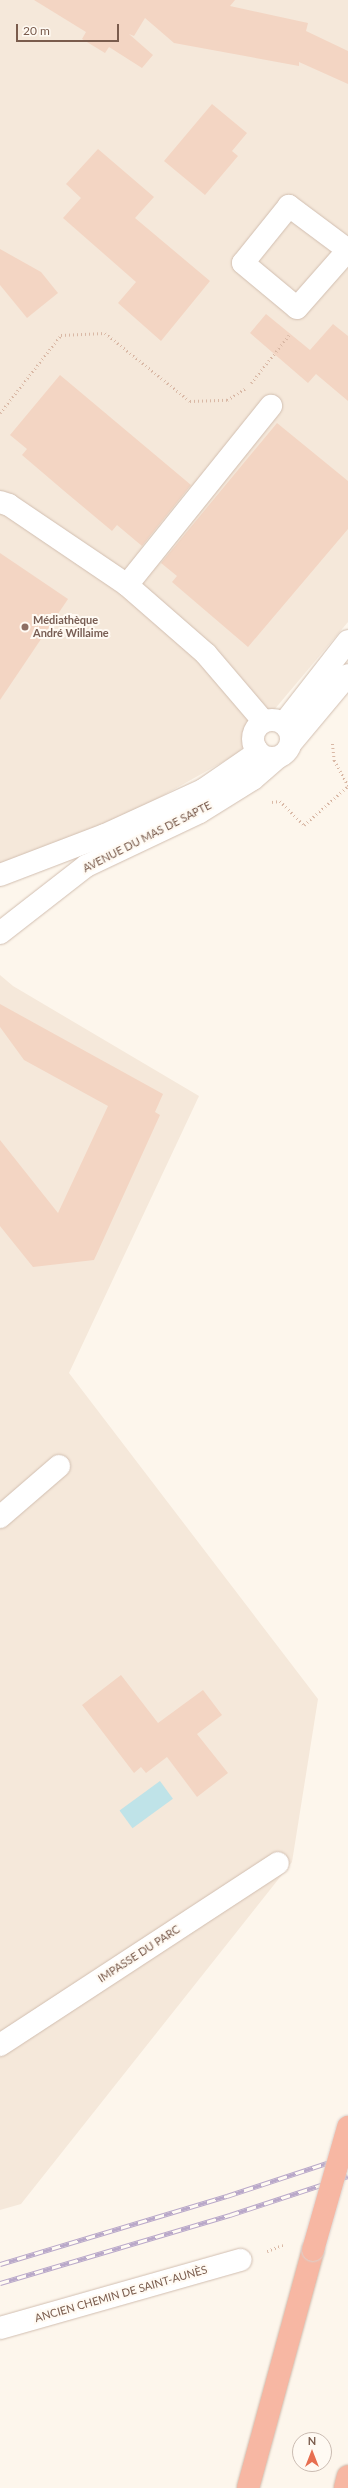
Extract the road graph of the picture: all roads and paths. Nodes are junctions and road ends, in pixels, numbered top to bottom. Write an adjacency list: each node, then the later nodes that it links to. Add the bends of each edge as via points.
1 (348, 250): 2 (street); 2 (street, via 290,206 243,263)
2 (297, 308): 4 (path, via 296,326 248,387 227,400 190,401 105,333 61,335)
3 (271, 406): 6 (street)
4 (0, 412)
5 (0, 502): 6 (street, via 9,505)
6 (127, 585): 9 (street, via 206,654)
7 (348, 641): 9 (street, AVENUE DU MAS DE SAPTE)
8 (348, 675): 9 (street, AVENUE DU MAS DE SAPTE)
9 (280, 729): 10 (street, AVENUE DU MAS DE SAPTE, via 255,730); 11 (street, AVENUE DU MAS DE SAPTE, via 287,752)
10 (255, 747): 11 (street, via 264,756); 12 (street, AVENUE DU MAS DE SAPTE, via 258,752 203,790 104,835)
11 (277, 758): 13 (street, AVENUE DU MAS DE SAPTE, via 254,779 200,812 86,866)
12 (0, 875)
13 (0, 933)
14 (59, 1466): 15 (street)
15 (0, 1517)
16 (278, 1863): 17 (street, IMPASSE DU PARC)
17 (0, 2045)
18 (348, 2126): 22 (highway, bridge)
19 (242, 2260): 20 (street, ANCIEN CHEMIN DE SAINT-AUNÈS)
20 (0, 2328)
21 (348, 2476): 23 (highway)
22 (248, 2488)
23 (345, 2488)

